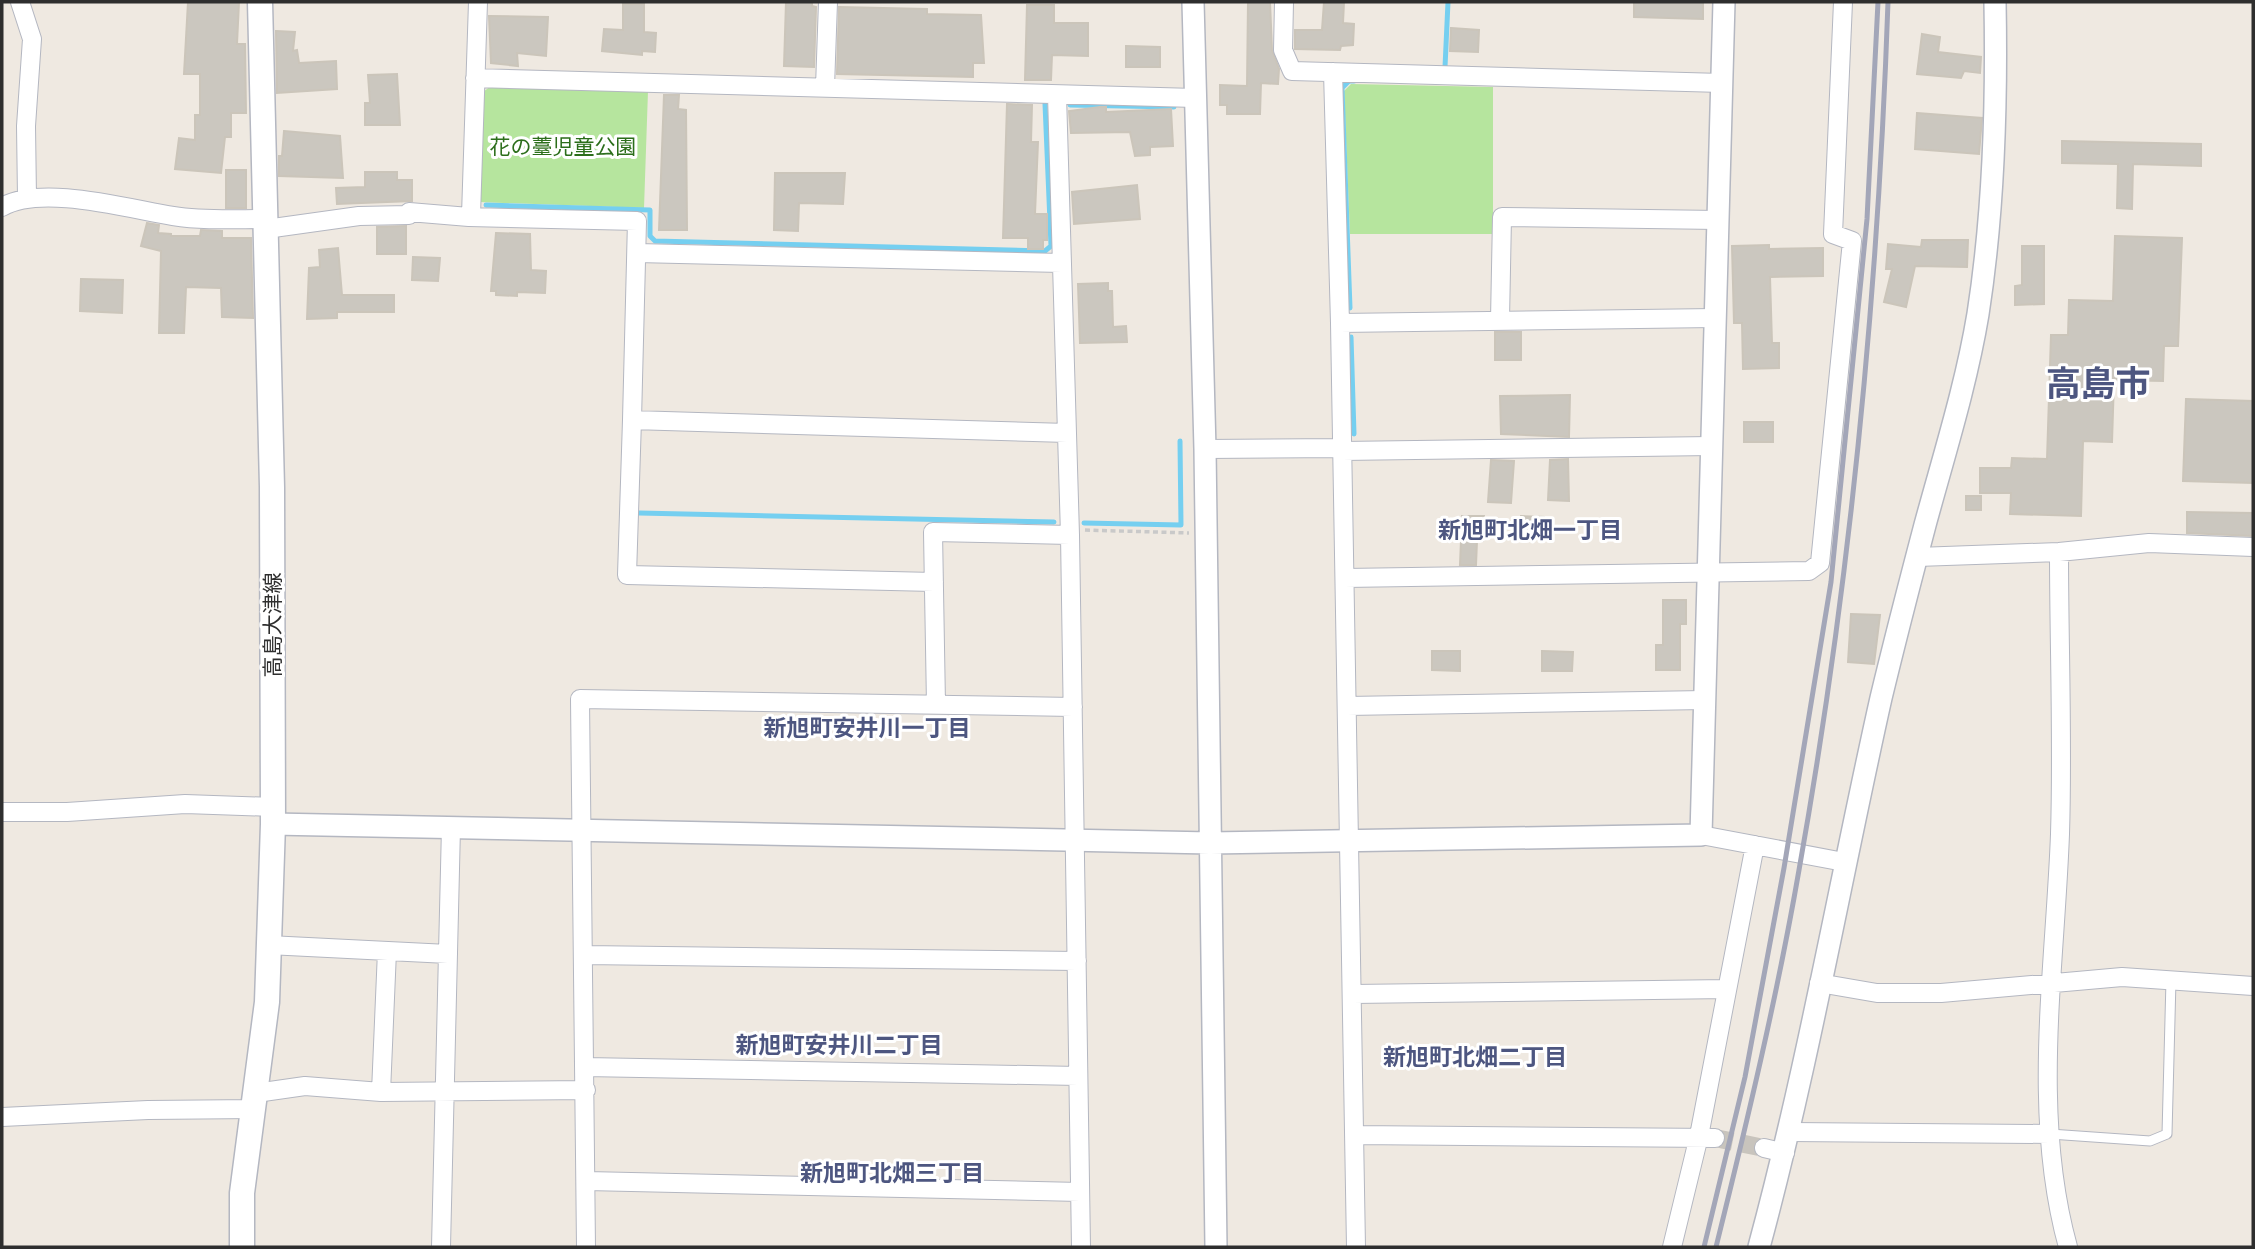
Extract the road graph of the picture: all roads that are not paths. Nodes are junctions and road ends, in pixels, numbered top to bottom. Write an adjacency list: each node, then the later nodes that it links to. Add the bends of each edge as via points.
1 (20, 2): 16 (street, via 32,39)
2 (260, 2): 20 (main road, 高島大津線)
3 (478, 2): 11 (street)
4 (828, 2): 13 (street)
5 (1193, 2): 15 (street)
6 (1284, 2): 10 (street, via 1283,50 1292,71)
7 (1724, 2): 12 (street)
8 (1843, 2): 35 (street, via 1833,234 1852,241 1820,563 1809,571)
9 (1995, 2): 34 (street, via 1990,209 1978,315)
10 (1333, 72): 12 (street); 25 (street)
11 (475, 78): 13 (street); 18 (street)
12 (1722, 83): 19 (street)
13 (825, 87): 14 (street)
14 (1057, 95): 15 (street); 22 (street)
15 (1195, 98): 29 (street)
16 (27, 198): 17 (street); 20 (street, via 115,204 174,216)
17 (2, 207)
18 (471, 215): 20 (street, via 409,212); 21 (street, via 636,221)
19 (1718, 220): 23 (street); 24 (street, via 1502,217)
20 (266, 224): 43 (main road, 高島大津線)
21 (637, 253): 22 (street); 26 (street)
22 (1062, 263): 27 (street)
23 (1715, 318): 24 (street); 28 (street)
24 (1500, 320): 25 (street)
25 (1340, 323): 30 (street)
26 (632, 420): 27 (street); 37 (street, via 628,575)
27 (1067, 433): 31 (street)
28 (1712, 446): 30 (street); 35 (street)
29 (1205, 449): 30 (street); 49 (street)
30 (1342, 449): 36 (street)
31 (1070, 532): 37 (street, via 933,532); 41 (street)
32 (2253, 547): 33 (street, via 2149,543)
33 (2059, 552): 34 (street); 59 (street, via 2060,834)
34 (1917, 557): 51 (street)
35 (1709, 573): 36 (street); 38 (street)
36 (1345, 578): 40 (street)
37 (934, 582): 39 (street)
38 (1704, 700): 40 (street); 46 (street)
39 (936, 705): 41 (street); 45 (street, via 580,699)
40 (1347, 706): 47 (street)
41 (1073, 707): 48 (street)
42 (2, 812): 43 (street, via 185,804)
43 (273, 815): 44 (street); 52 (main road, 高島大津線)
44 (451, 827): 45 (street); 54 (street)
45 (582, 830): 48 (street); 55 (street)
46 (1701, 835): 47 (street); 50 (street)
47 (1349, 840): 49 (street); 62 (street)
48 (1075, 841): 49 (street); 56 (street)
49 (1210, 843): 80 (street)
50 (1755, 845): 51 (street); 61 (street)
51 (1844, 862): 58 (street)
52 (268, 945): 53 (street); 68 (main road, 高島大津線, via 267,1002)
53 (387, 951): 54 (street); 66 (street)
54 (448, 954): 67 (street)
55 (584, 955): 56 (street); 63 (street)
56 (1077, 961): 64 (street)
57 (2171, 981): 59 (street, via 2122,977); 60 (street); 70 (lane, via 2167,1134 2150,1141)
58 (1819, 983): 59 (street, via 1877,993); 73 (street)
59 (2049, 984): 70 (street)
60 (2253, 986)
61 (1727, 989): 62 (street); 72 (street)
62 (1353, 994): 71 (street)
63 (585, 1067): 64 (street); 65 (street)
64 (1078, 1076): 75 (street)
65 (586, 1090): 67 (street); 74 (street)
66 (381, 1092): 67 (street); 68 (street, via 305,1086)
67 (444, 1092): 77 (street)
68 (255, 1101): 69 (street); 76 (main road, 高島大津線, via 242,1193)
69 (2, 1117)
70 (2050, 1134): 73 (street); 84 (street, via 2053,1179)
71 (1354, 1135): 72 (street); 81 (street)
72 (1707, 1137): 82 (street)
73 (1779, 1144): 83 (street)
74 (587, 1181): 75 (street); 78 (street)
75 (1080, 1192): 79 (street)
76 (242, 1247)
77 (441, 1247)
78 (586, 1247)
79 (1081, 1247)
80 (1216, 1247)
81 (1356, 1247)
82 (1672, 1247)
83 (1759, 1247)
84 (2068, 1247)

